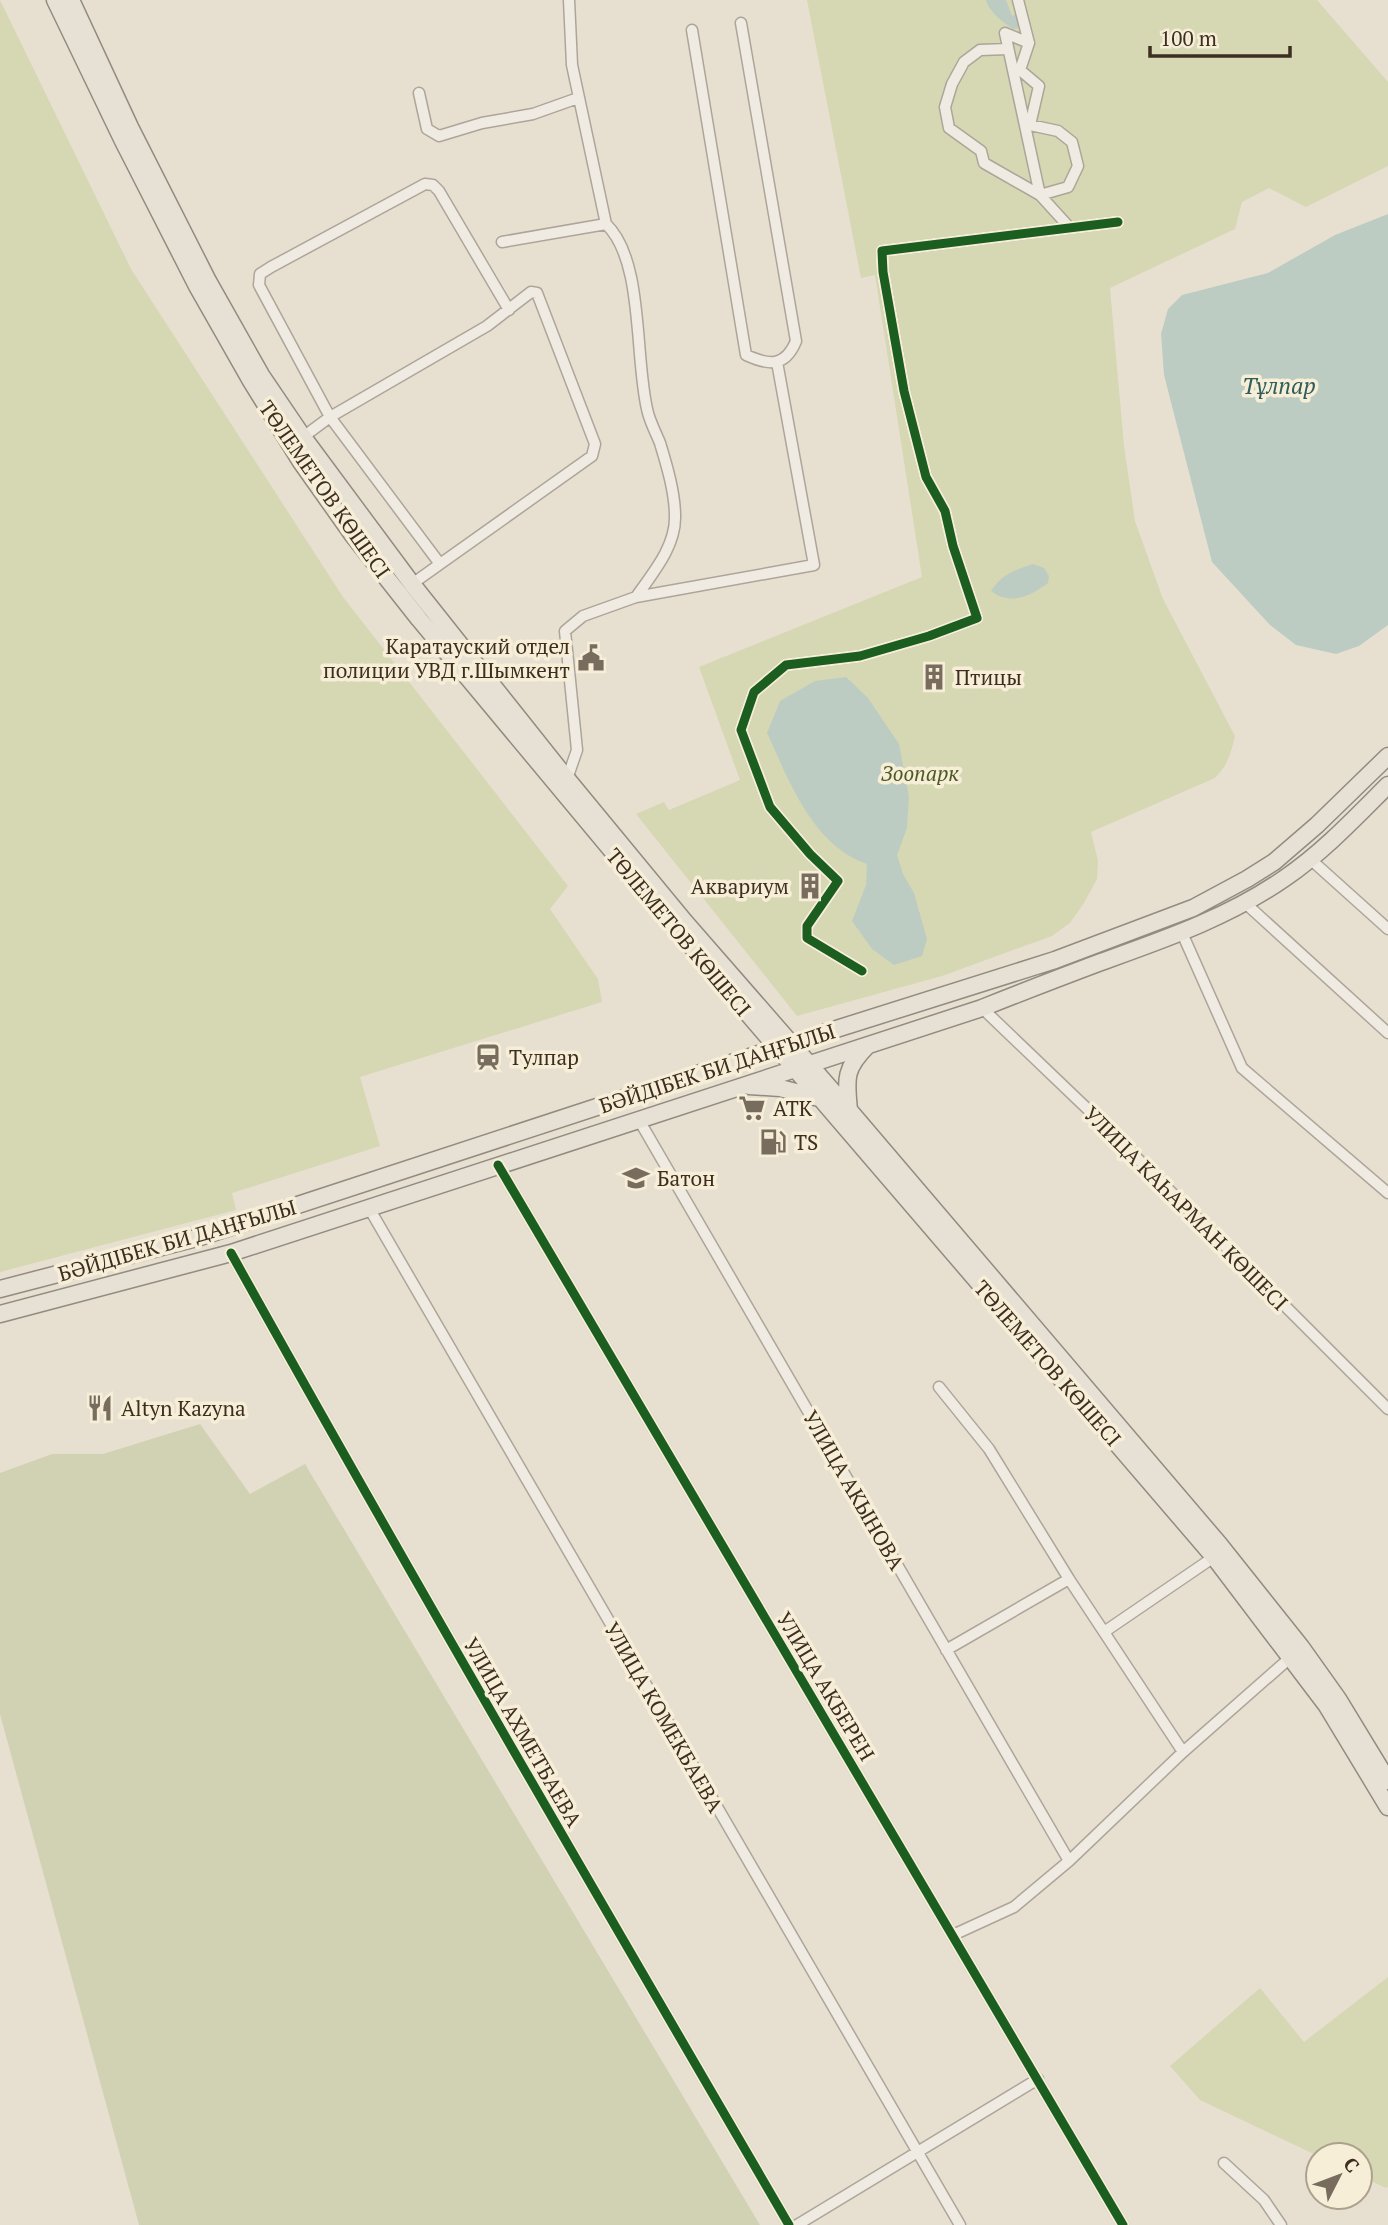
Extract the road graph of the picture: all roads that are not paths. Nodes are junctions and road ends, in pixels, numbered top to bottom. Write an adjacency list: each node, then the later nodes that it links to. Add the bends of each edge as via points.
1 (55, 0): 34 (main road, ТӨЛЕМЕТОВ КӨШЕСІ, via 197,286 301,463 419,619)
2 (569, 0): 10 (street, via 572,65)
3 (1018, 0): 7 (street)
4 (74, 3): 19 (main road, ТӨЛЕМЕТОВ КӨШЕСІ, via 208,281 261,375)
5 (741, 23): 17 (street, via 796,341 793,350)
6 (692, 30): 17 (street, via 746,355 764,363)
7 (1029, 43): 8 (street, via 1005,33); 11 (street, via 1020,70 1039,86 1030,125 1058,131 1072,142 1078,166 1068,187)
8 (1008, 48): 11 (street); 11 (street, via 980,50 964,62 945,107 949,128 981,151 984,163)
9 (419, 93): 10 (street, via 427,129 439,136)
10 (579, 98): 13 (street)
11 (1040, 195): 14 (street)
12 (1118, 222): 14 (street)
13 (606, 224): 15 (street); 22 (street, via 616,233 631,281 648,414 660,443 676,518 671,541)
14 (1070, 228): 30 (street, via 883,251 904,391 926,477 945,511 977,618 860,656 786,665 754,692 741,730 770,807 838,881 807,926 807,939)
15 (502, 242)
16 (509, 310): 18 (street); 18 (street, via 433,185 425,184 271,267 260,274 259,285); 20 (street, via 531,292 537,293 595,444 592,456)
17 (777, 362): 22 (street, via 814,565)
18 (330, 417): 19 (street); 20 (street)
19 (303, 437): 21 (main road, ТӨЛЕМЕТОВ КӨШЕСІ)
20 (440, 564): 21 (street)
21 (412, 584): 24 (main road, ТӨЛЕМЕТОВ КӨШЕСІ)
22 (636, 597): 24 (street, via 583,617 565,631 577,750)
23 (1388, 756): 34 (main road, БӘЙДІБЕК БИ ДАҢҒЫЛЫ, via 1274,862 1193,908 1055,960)
24 (567, 779): 34 (main road, ТӨЛЕМЕТОВ КӨШЕСІ)
25 (1388, 785): 26 (main road, БӘЙДІБЕК БИ ДАҢҒЫЛЫ)
26 (1309, 858): 27 (main road, БӘЙДІБЕК БИ ДАҢҒЫЛЫ); 28 (street)
27 (1244, 902): 29 (main road, БӘЙДІБЕК БИ ДАҢҒЫЛЫ); 32 (street)
28 (1388, 929)
29 (1182, 933): 31 (main road, БӘЙДІБЕК БИ ДАҢҒЫЛЫ); 43 (street, via 1242,1068)
30 (862, 971)
31 (982, 1008): 33 (main road, БӘЙДІБЕК БИ ДАҢҒЫЛЫ); 49 (street, УЛИЦА КАҺАРМАН КӨШЕСІ)
32 (1388, 1033)
33 (868, 1045): 35 (main road, БӘЙДІБЕК БИ ДАҢҒЫЛЫ); 38 (main road, via 847,1074)
34 (784, 1046): 35 (main road, ТӨЛЕМЕТОВ КӨШЕСІ); 40 (main road, БӘЙДІБЕК БИ ДАҢҒЫЛЫ)
35 (801, 1066): 36 (main road, БӘЙДІБЕК БИ ДАҢҒЫЛЫ); 37 (main road, ТӨЛЕМЕТОВ КӨШЕСІ); 38 (main road, ТӨЛЕМЕТОВ КӨШЕСІ)
36 (743, 1085): 37 (main road); 39 (main road, БӘЙДІБЕК БИ ДАҢҒЫЛЫ)
37 (819, 1098): 50 (main road, ТӨЛЕМЕТОВ КӨШЕСІ)
38 (849, 1110): 56 (main road, ТӨЛЕМЕТОВ КӨШЕСІ, via 1219,1544 1301,1647)
39 (639, 1120): 41 (main road, БӘЙДІБЕК БИ ДАҢҒЫЛЫ); 53 (street, УЛИЦА АКЫНОВА)
40 (551, 1123): 41 (main road); 46 (main road, БӘЙДІБЕК БИ ДАҢҒЫЛЫ, via 200,1237)
41 (560, 1146): 42 (main road, БӘЙДІБЕК БИ ДАҢҒЫЛЫ)
42 (499, 1165): 44 (main road, БӘЙДІБЕК БИ ДАҢҒЫЛЫ); 59 (street, УЛИЦА АКБЕРЕН)
43 (1388, 1193)
44 (369, 1208): 45 (main road, БӘЙДІБЕК БИ ДАҢҒЫЛЫ); 61 (street, УЛИЦА КОМЕКБАЕВА)
45 (231, 1253): 47 (main road, БӘЙДІБЕК БИ ДАҢҒЫЛЫ); 63 (street, УЛИЦА АХМЕТБАЕВА)
46 (0, 1289)
47 (0, 1314)
48 (939, 1387): 51 (street, via 989,1449)
49 (1388, 1409)
50 (1214, 1557): 52 (street); 54 (main road, ТӨЛЕМЕТОВ КӨШЕСІ)
51 (1069, 1579): 52 (street); 53 (street)
52 (1104, 1632): 55 (street)
53 (946, 1650): 58 (street, УЛИЦА АКЫНОВА)
54 (1291, 1657): 55 (street); 57 (main road, ТӨЛЕМЕТОВ КӨШЕСІ, via 1327,1706)
55 (1183, 1752): 58 (street)
56 (1388, 1780)
57 (1388, 1807)
58 (1069, 1860): 59 (street, via 1014,1908)
59 (953, 1935): 60 (street, УЛИЦА АКБЕРЕН)
60 (1038, 2079): 61 (street); 66 (street, УЛИЦА АКБЕРЕН)
61 (918, 2153): 64 (street); 65 (street, УЛИЦА КОМЕКБАЕВА)
62 (1224, 2163): 67 (street, via 1264,2200)
63 (789, 2225)
64 (797, 2225)
65 (960, 2225)
66 (1123, 2225)
67 (1281, 2225)

